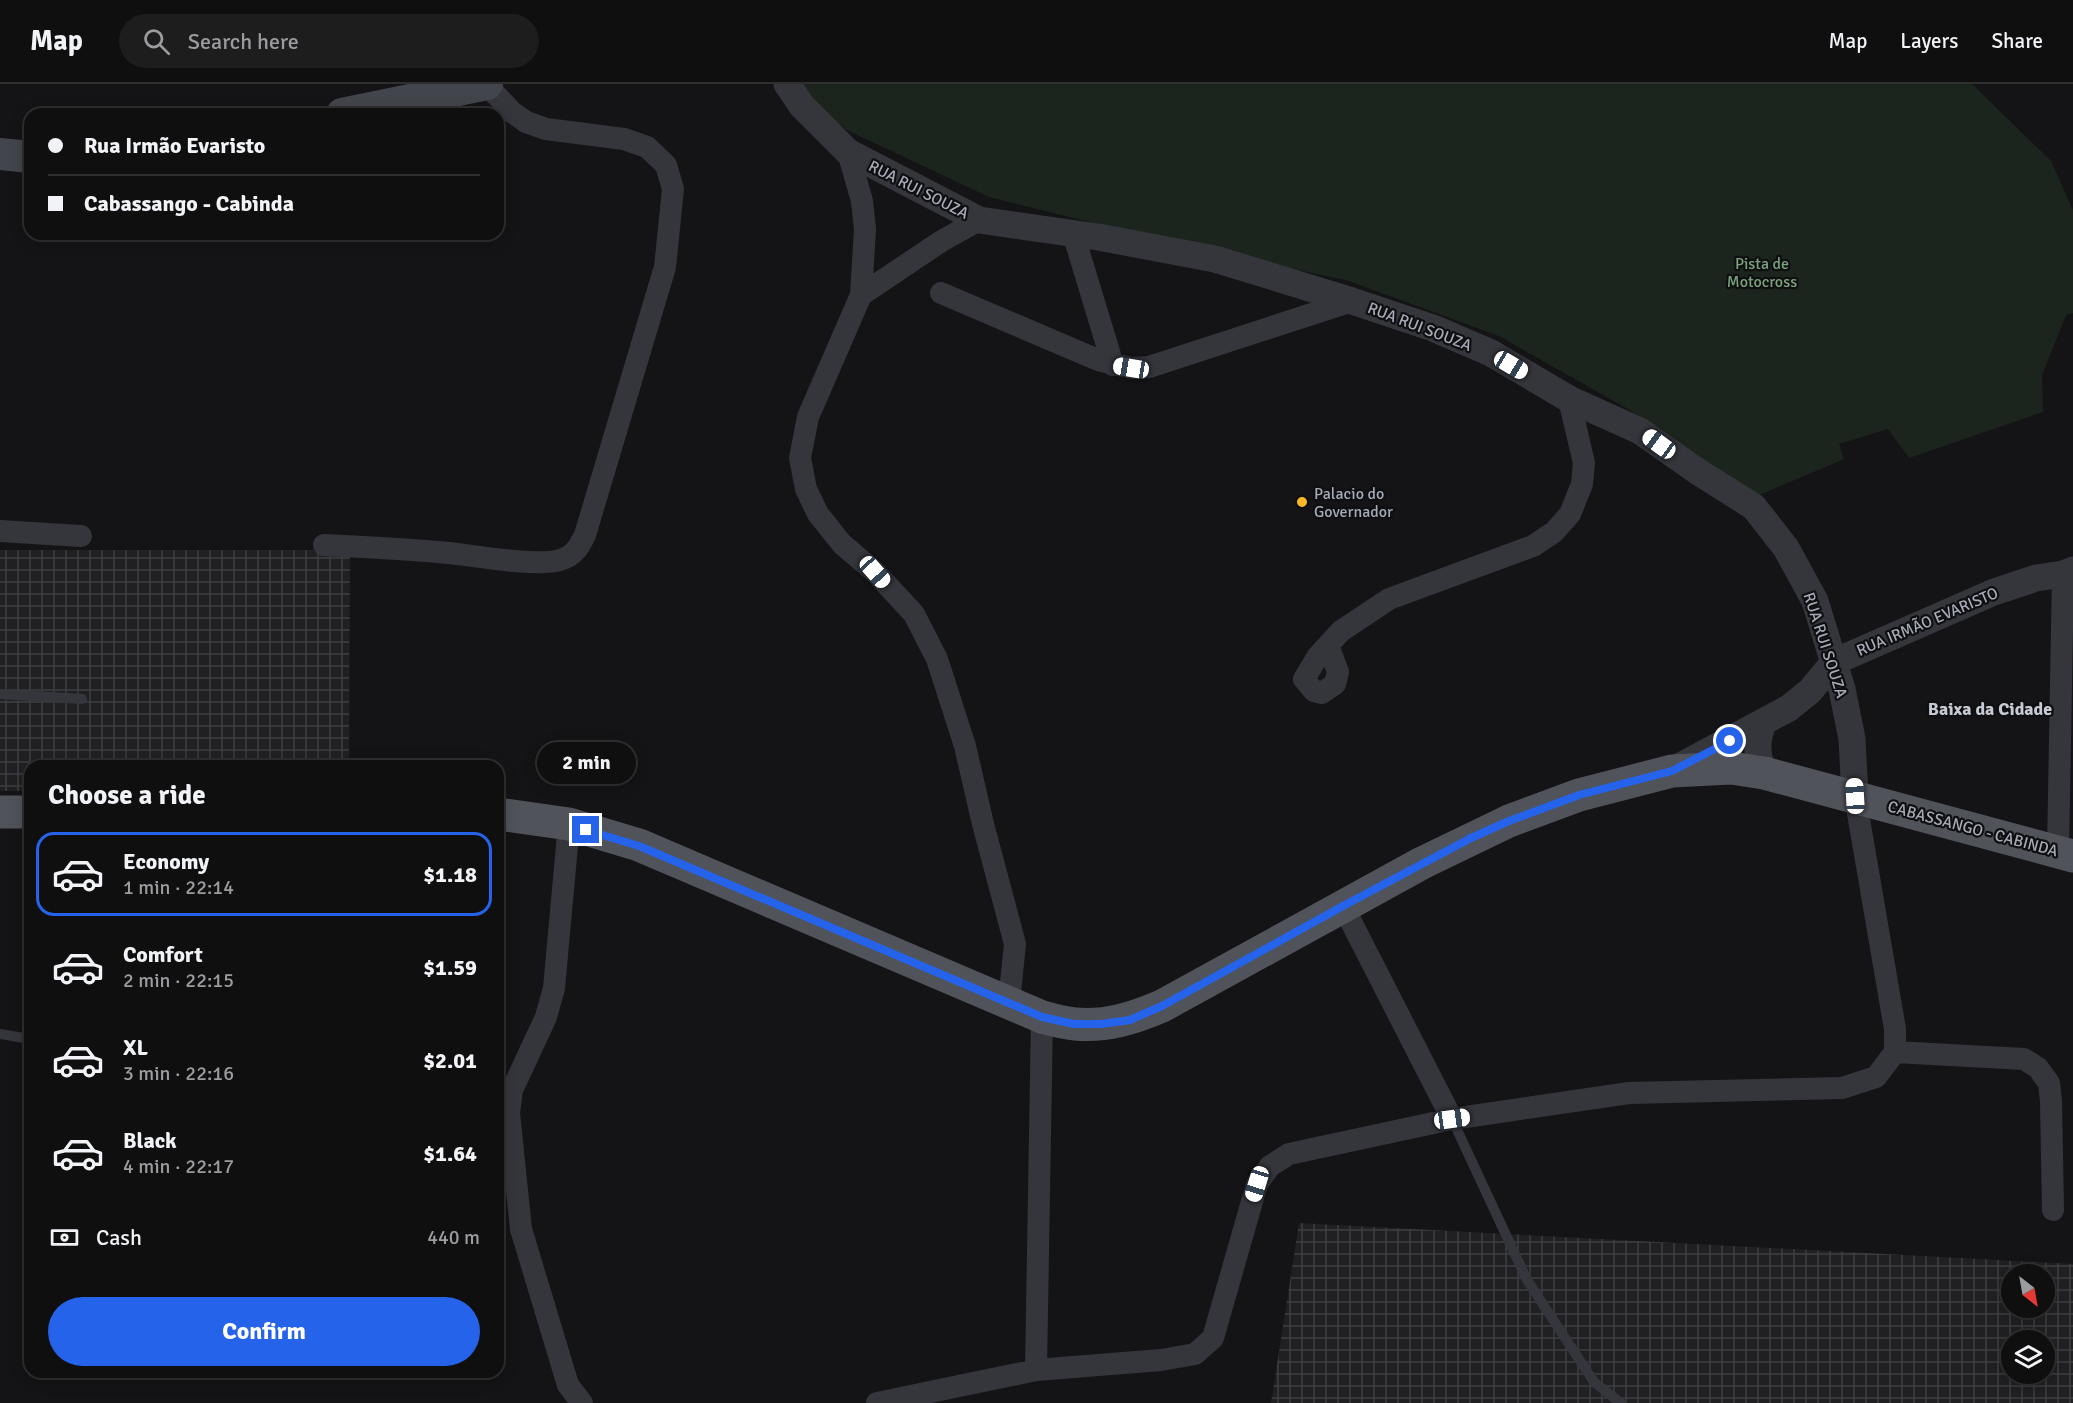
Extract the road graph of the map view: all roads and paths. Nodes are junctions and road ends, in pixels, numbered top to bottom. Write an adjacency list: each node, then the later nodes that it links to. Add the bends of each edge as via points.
1 (486, 84): 3 (main road); 16 (street, via 526,122 546,129 624,139 647,147 666,165 673,189 665,267 585,535 578,550 558,561)
2 (787, 84): 4 (street, RUA RUI SOUZA, via 802,106)
3 (371, 108)
4 (848, 152): 7 (street, RUA RUI SOUZA); 10 (street, via 862,201 865,229)
5 (0, 154): 6 (main road)
6 (24, 156)
7 (979, 220): 8 (street, RUA RUI SOUZA); 10 (street)
8 (1073, 233): 11 (street, RUA RUI SOUZA, via 1215,260); 12 (street)
9 (941, 293): 12 (street)
10 (861, 295): 32 (street, via 808,417 800,458 806,489 818,514 842,544 914,614 937,659 965,746 1015,944)
11 (1352, 301): 12 (street, via 1149,367); 13 (street, RUA RUI SOUZA, via 1433,328 1491,353)
12 (1113, 365)
13 (1569, 399): 18 (street, via 1584,463 1582,484 1570,514 1554,532 1533,546 1389,599 1341,631); 19 (street, RUA RUI SOUZA, via 1640,430 1754,507 1786,548 1815,601)
14 (0, 531): 15 (street)
15 (81, 536)
16 (324, 544)
17 (2068, 572): 19 (street, RUA IRMÃO EVARISTO, via 1994,592); 30 (street)
18 (1328, 645)
19 (1834, 662): 22 (street, RUA IRMÃO EVARISTO, via 1810,691); 25 (street, RUA RUI SOUZA, via 1852,739)
20 (0, 694): 21 (lane)
21 (82, 699)
22 (1763, 723): 23 (street, RUA IRMÃO EVARISTO); 24 (street, via 1756,748)
23 (1672, 771): 24 (main road, CABASSANGO - CABINDA, via 1731,768); 31 (main road, CABASSANGO - CABINDA, via 1579,795 1509,821)
24 (1764, 772): 25 (main road, CABASSANGO - CABINDA)
25 (1855, 796): 30 (main road, CABASSANGO - CABINDA); 36 (street, via 1895,1029)
26 (0, 812): 27 (main road)
27 (24, 812)
28 (504, 815): 29 (main road, CABASSANGO - CABINDA)
29 (569, 824): 32 (main road, CABASSANGO - CABINDA, via 639,846); 40 (street, via 555,988 512,1090 509,1113 521,1229 568,1385)
30 (2066, 853)
31 (1343, 906): 33 (main road, CABASSANGO - CABINDA, via 1130,1020 1074,1024); 37 (street)
32 (1009, 1002): 33 (main road, CABASSANGO - CABINDA)
33 (1042, 1017): 39 (street)
34 (0, 1034): 35 (lane)
35 (24, 1038)
36 (1895, 1052): 37 (street, via 1876,1077 1842,1088 1629,1093); 38 (street, via 2024,1059 2038,1068 2049,1083 2051,1101)
37 (1452, 1119): 39 (street, via 1289,1154 1270,1166 1257,1184 1213,1338 1195,1354); 42 (lane, via 1527,1281 1594,1382)
38 (2053, 1210)
39 (1036, 1370): 41 (street)
40 (582, 1403)
41 (877, 1403)
42 (1621, 1403)

